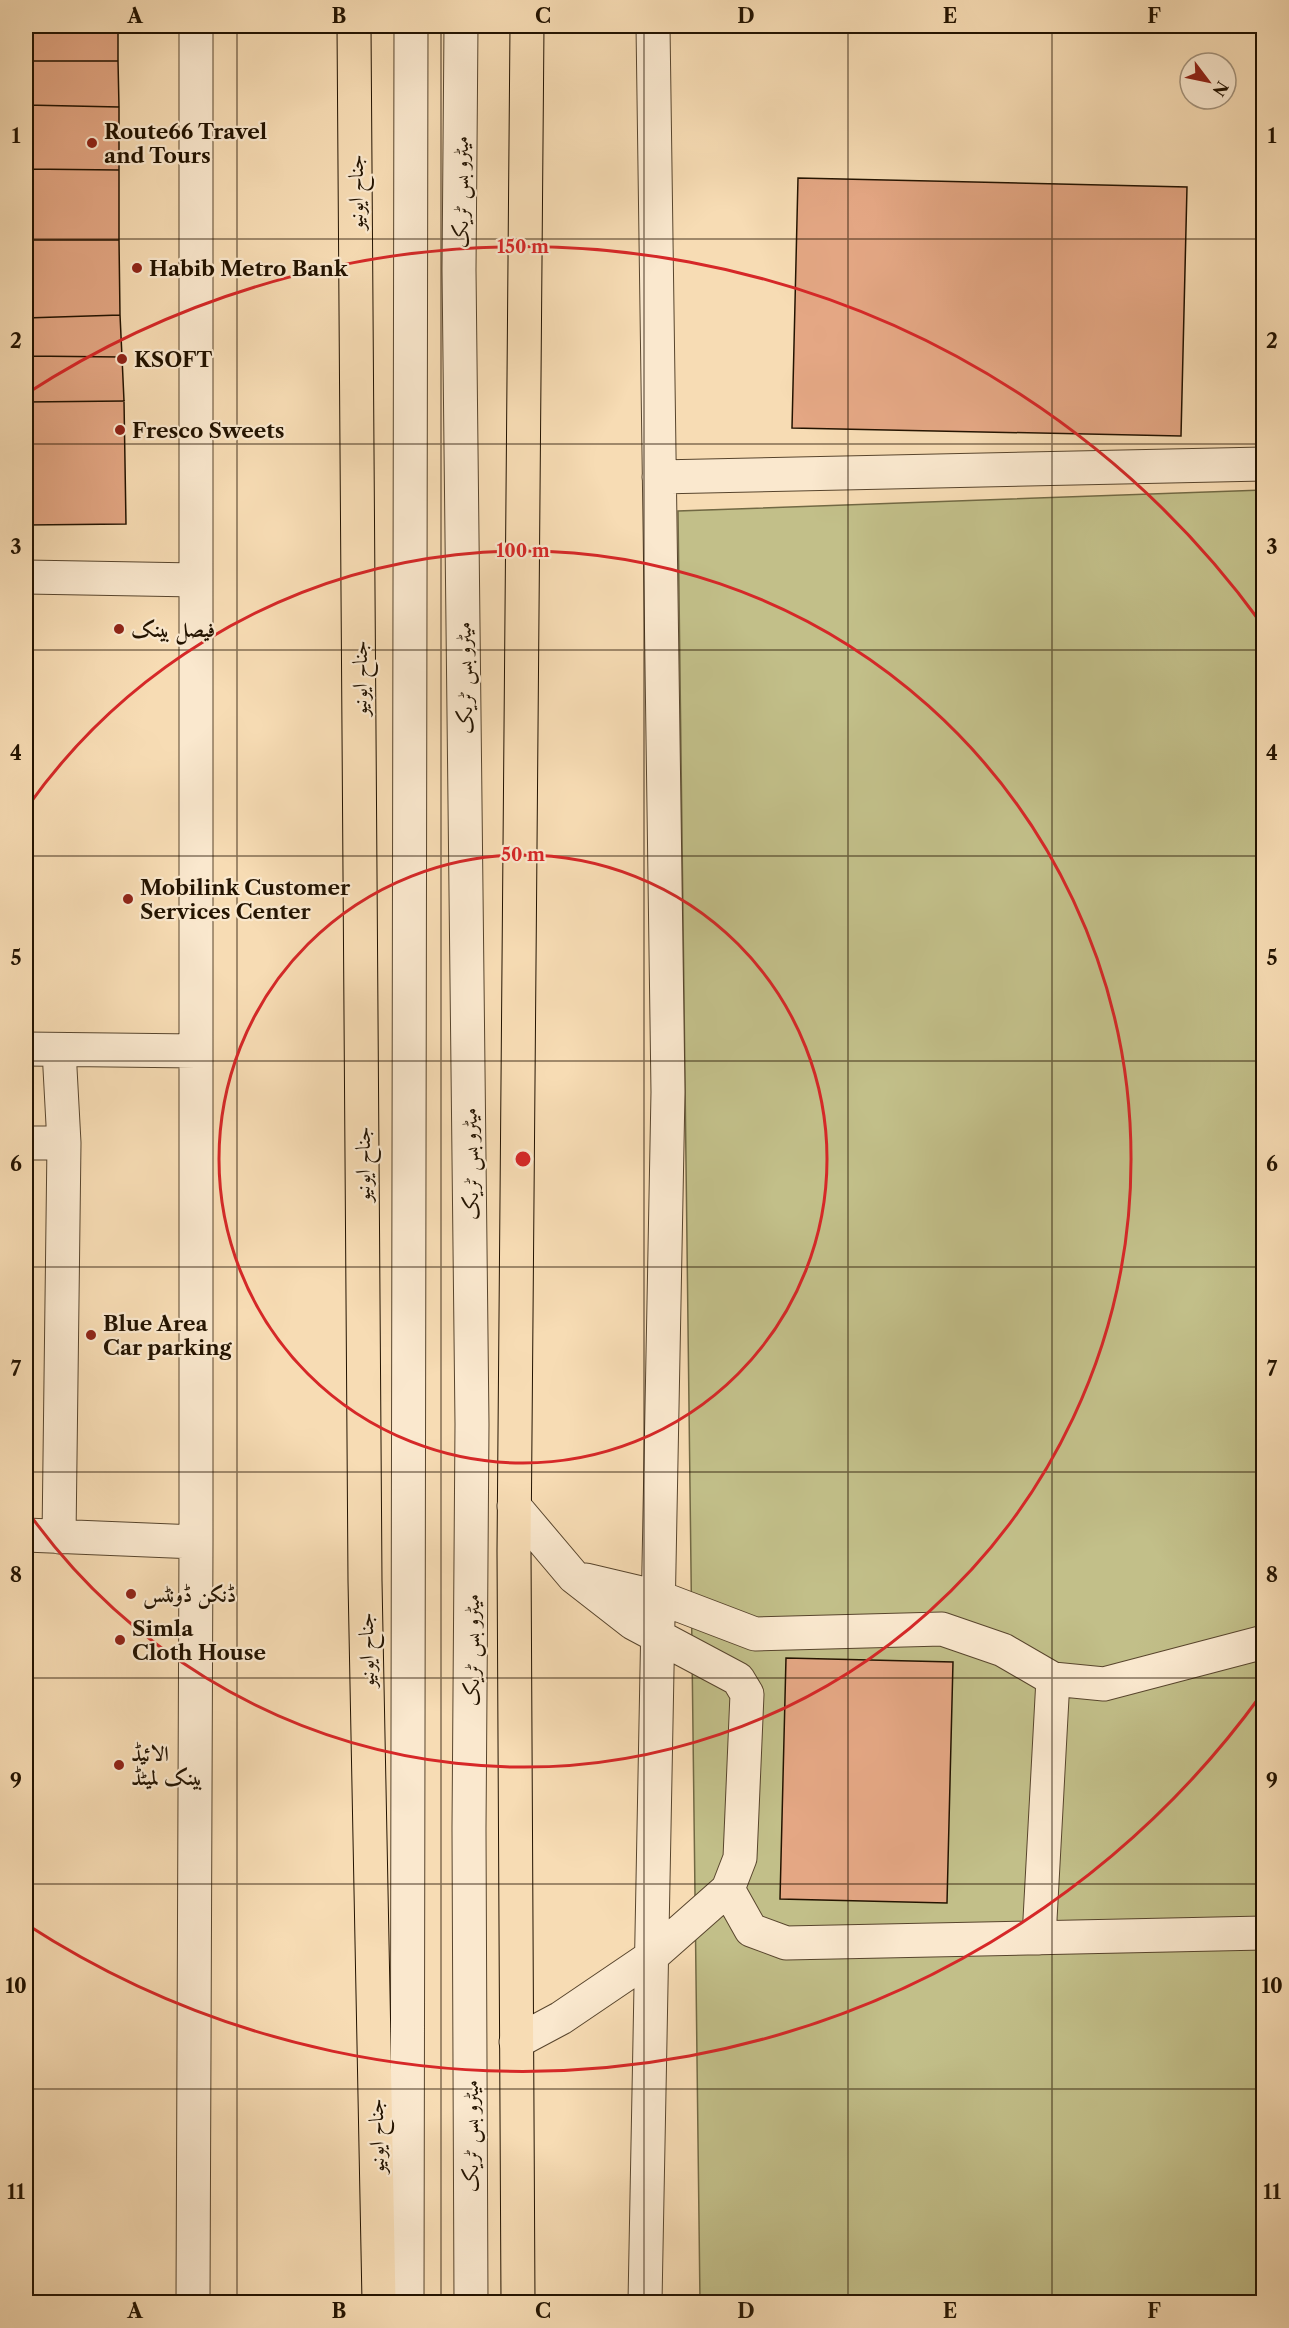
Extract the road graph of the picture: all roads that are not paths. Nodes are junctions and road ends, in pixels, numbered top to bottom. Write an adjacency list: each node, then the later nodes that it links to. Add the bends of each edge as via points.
1 (196, 26): 10 (street)
2 (354, 26): 31 (main road, جناح ایونیو, via 365,1581)
3 (411, 26): 32 (street)
4 (461, 26): 33 (street, میٹرو بس ٹریک, via 459,270 472,1424)
5 (527, 26): 16 (main road)
6 (653, 26): 8 (street)
7 (1263, 465): 8 (street)
8 (659, 477): 21 (street, via 668,1092)
9 (26, 576): 10 (street)
10 (196, 580): 13 (street)
11 (26, 1049): 12 (street)
12 (59, 1050): 13 (street); 15 (street)
13 (196, 1051): 19 (street)
14 (26, 1143): 15 (street)
15 (64, 1143): 18 (street)
16 (514, 1506): 20 (street); 29 (main road)
17 (26, 1535): 18 (street)
18 (59, 1537): 19 (street)
19 (196, 1542): 30 (street)
20 (574, 1577): 21 (street); 22 (street)
21 (658, 1598): 22 (street); 24 (street, via 755,1634 942,1629 1003,1650)
22 (657, 1637): 25 (street, via 738,1679 747,1694 741,1858); 28 (street)
23 (1263, 1642): 24 (street, via 1104,1684)
24 (1053, 1679): 27 (street)
25 (728, 1889): 27 (street, via 751,1930 786,1943); 28 (street)
26 (1263, 1933): 27 (street)
27 (1039, 1938)
28 (651, 1957): 29 (street, via 561,2018); 35 (street)
29 (516, 2042): 34 (main road)
30 (193, 2302)
31 (379, 2302)
32 (407, 2302)
33 (471, 2302)
34 (518, 2302)
35 (645, 2302)

